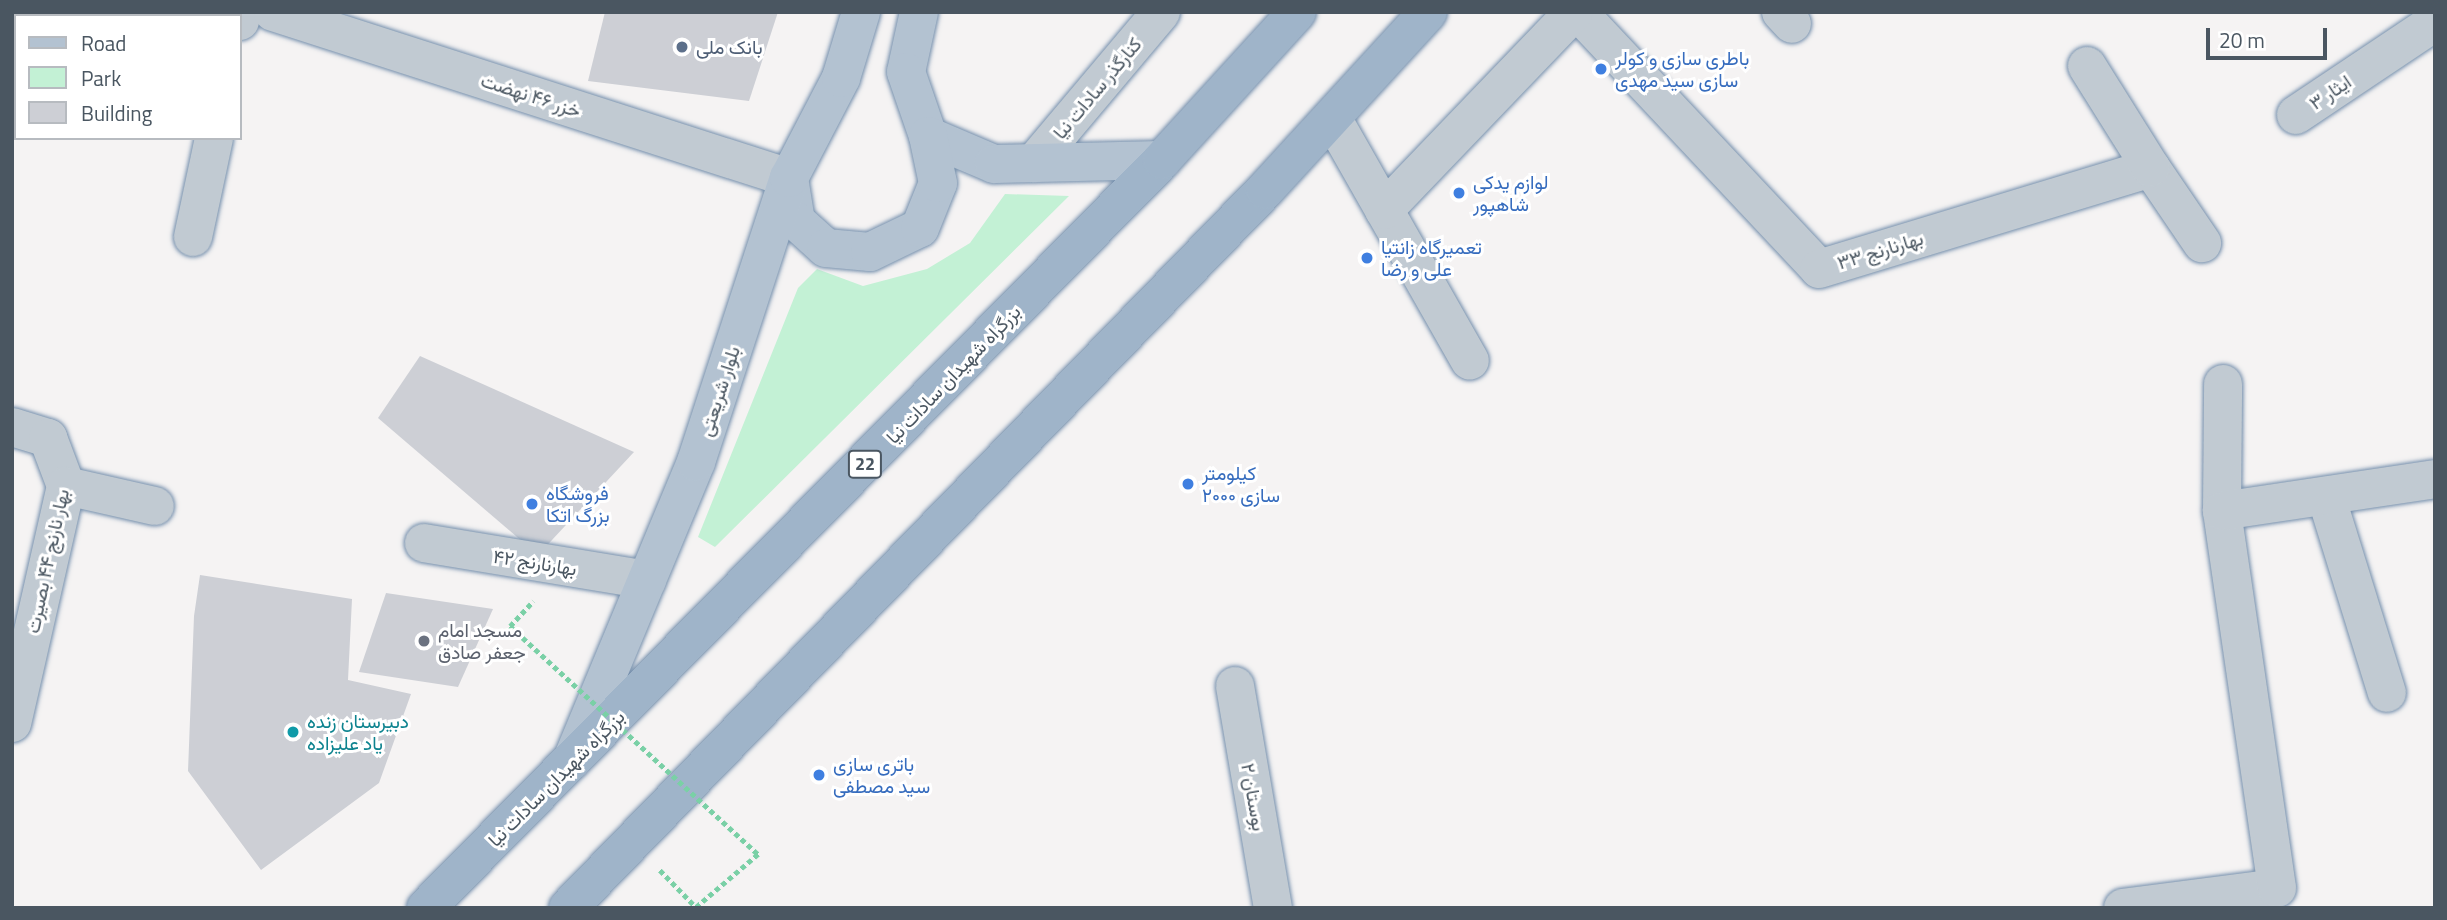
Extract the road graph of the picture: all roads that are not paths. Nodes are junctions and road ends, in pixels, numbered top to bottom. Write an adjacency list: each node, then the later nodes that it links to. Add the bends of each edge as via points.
1 (273, 12): 17 (street, خزر ۴۶ نهضت)
2 (861, 12): 17 (main road, بلوار شریعتی, via 841,78)
3 (919, 12): 12 (main road, via 906,72)
4 (1161, 12): 15 (street, کنارگذر سادات نیا)
5 (1297, 12): 14 (highway, بزرگراه شهیدان سادات نیا / 22)
6 (1428, 12): 11 (highway)
7 (1576, 12): 16 (street, بهارنارنج ۳۳, via 1819,269); 18 (street)
8 (2435, 22): 10 (street, ایثار ۳)
9 (2087, 66): 16 (street)
10 (2296, 115)
11 (1332, 118): 18 (street); 35 (highway)
12 (928, 136): 15 (main road, via 994,164); 17 (main road, via 938,183 920,228 870,252 826,248 796,221)
13 (214, 140): 19 (street)
14 (1162, 160): 15 (main road); 34 (highway, بزرگراه شهیدان سادات نیا / 22)
15 (1034, 163)
16 (2151, 168): 20 (street)
17 (789, 178): 30 (main road, بلوار شریعتی, via 696,462)
18 (1384, 210): 21 (street)
19 (193, 237)
20 (2202, 243)
21 (1470, 360)
22 (2222, 384): 28 (street)
23 (12, 427): 25 (street, بهار نارنج ۴۴ بصیرت, via 48,438)
24 (2435, 479): 26 (street)
25 (66, 486): 27 (street); 33 (street, بهار نارنج ۴۴ بصیرت)
26 (2326, 495): 28 (street); 32 (street)
27 (155, 506)
28 (2222, 511): 38 (street, via 2277,888)
29 (424, 543): 30 (street, بهارنارنج ۴۲)
30 (647, 580): 34 (main road, بلوار شریعتی)
31 (1235, 685): 37 (street, بوستان ۲)
32 (2387, 693)
33 (14, 706)
34 (569, 766): 36 (highway, بزرگراه شهیدان سادات نیا / 22)
35 (573, 905)
36 (426, 908)
37 (1273, 908)
38 (2123, 908)

